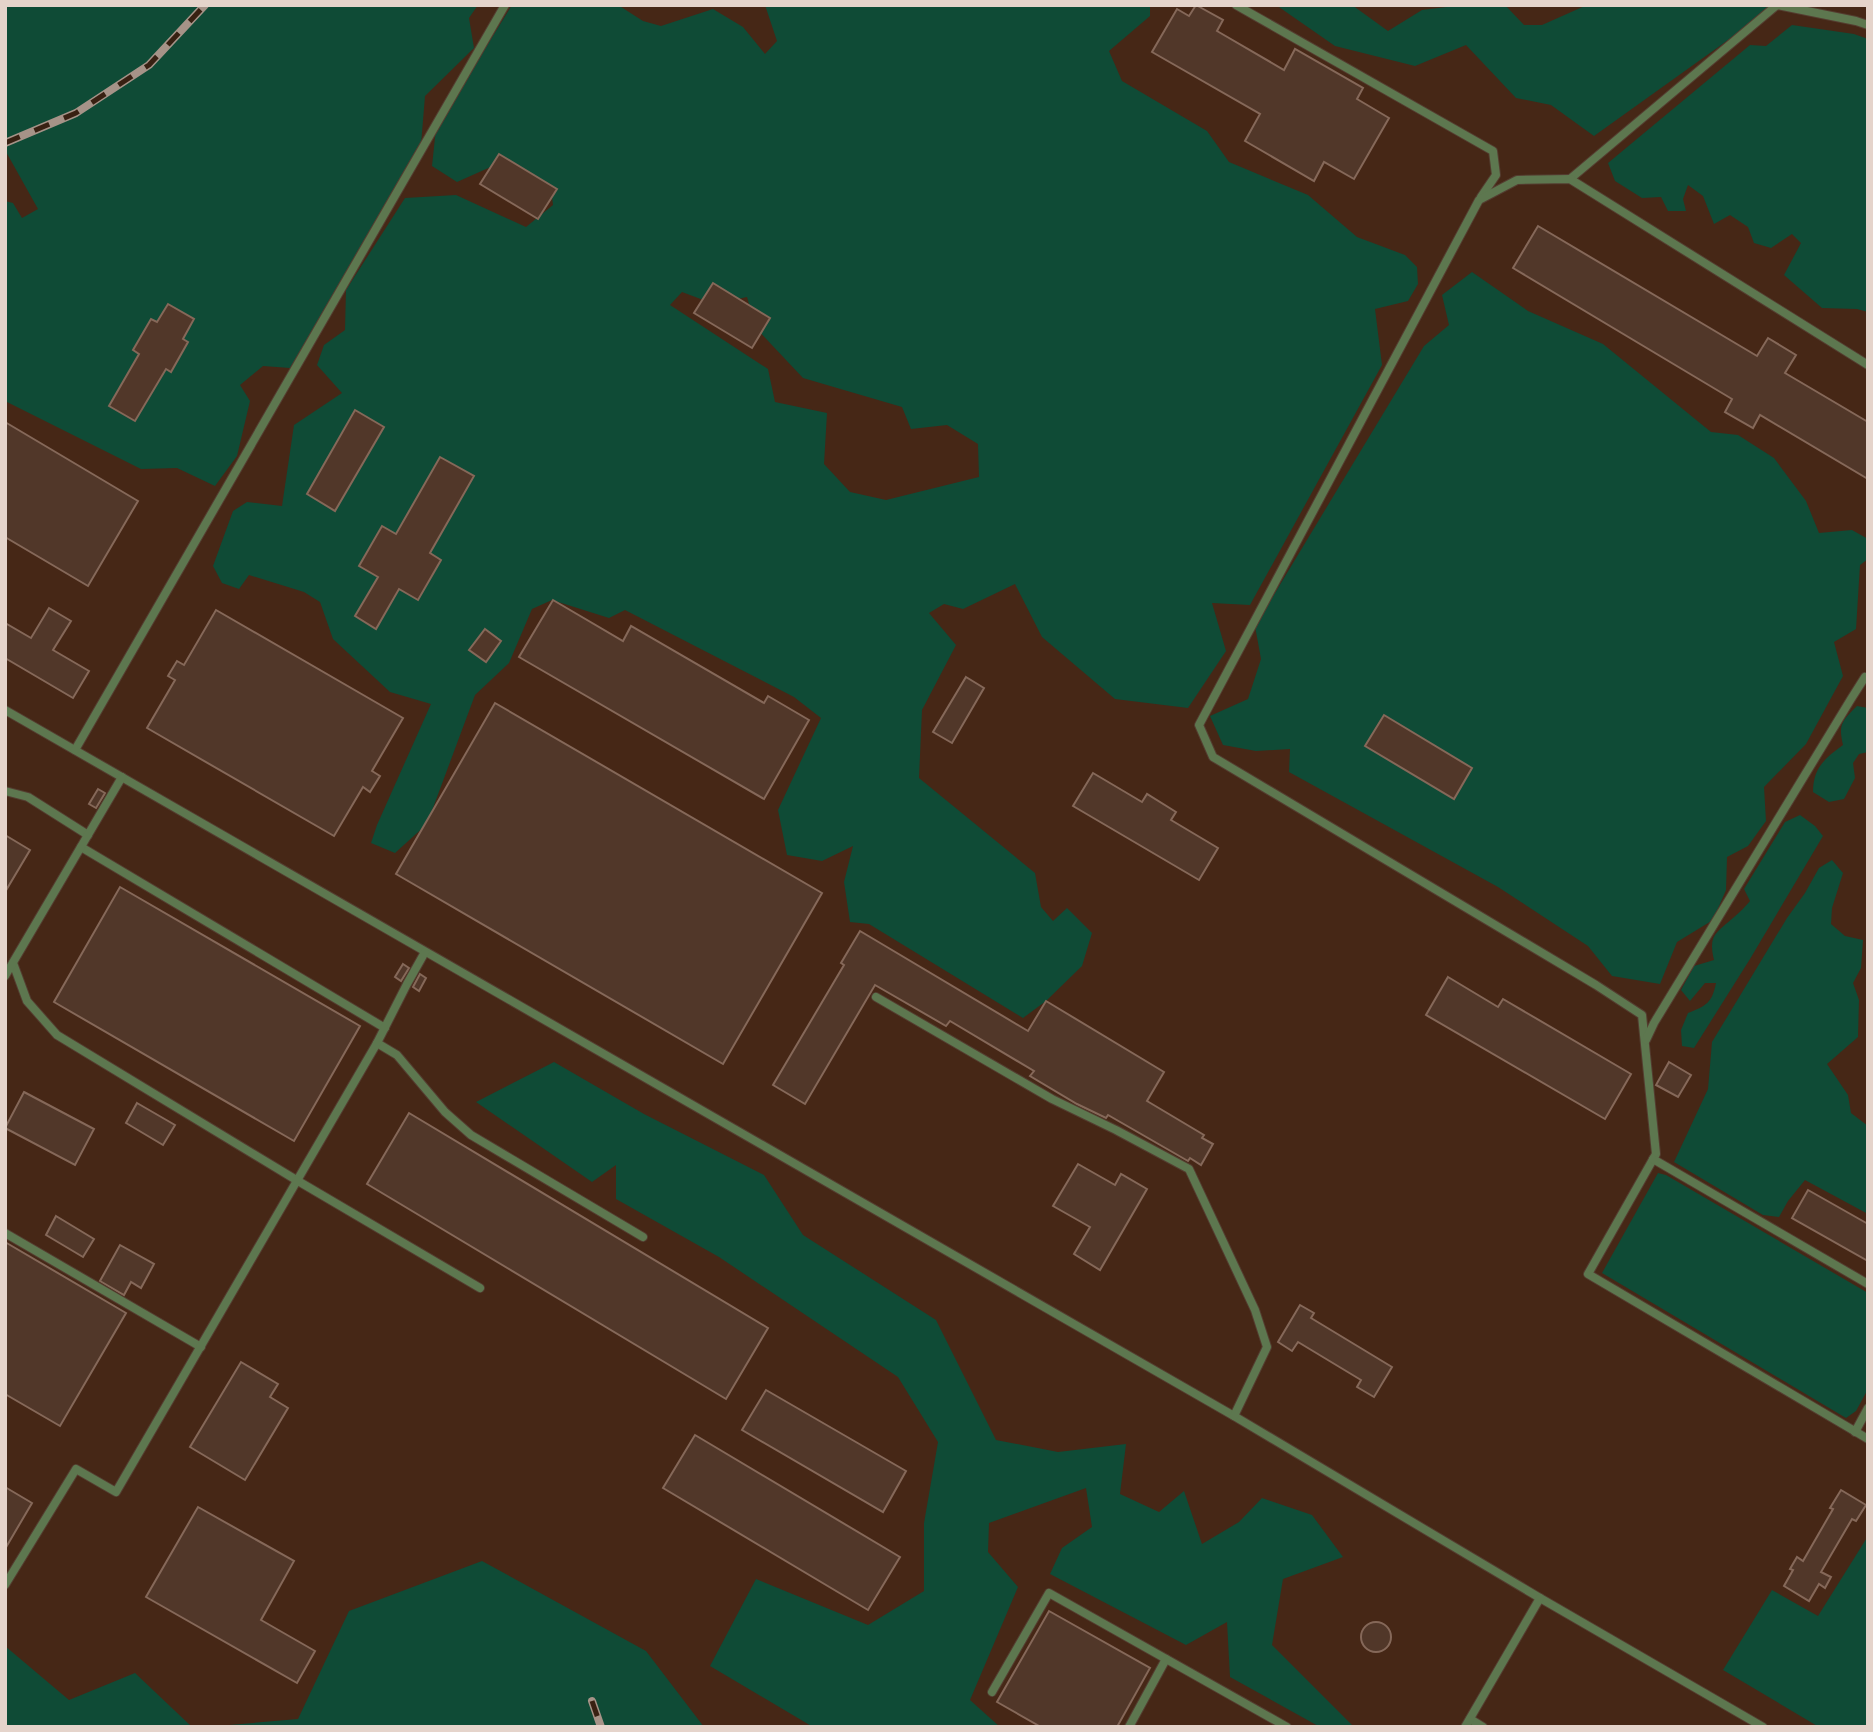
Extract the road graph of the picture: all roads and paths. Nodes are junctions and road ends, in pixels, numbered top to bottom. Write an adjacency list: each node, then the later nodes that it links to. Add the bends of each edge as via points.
1 (505, 5): 10 (lane)
2 (1236, 5): 6 (lane, via 1493,150 1496,175)
3 (1777, 5): 4 (lane); 5 (lane)
4 (1868, 25)
5 (1570, 179): 6 (lane, via 1517,180); 7 (lane)
6 (1479, 200): 20 (lane, via 1199,725 1213,757 1643,1015)
7 (1868, 365)
8 (1867, 676): 20 (lane)
9 (5, 710): 10 (lane)
10 (75, 750): 11 (lane)
11 (122, 777): 13 (lane); 15 (lane)
12 (5, 791): 13 (lane, via 28,797)
13 (88, 835): 14 (lane)
14 (81, 847): 16 (lane); 19 (lane)
15 (425, 953): 19 (lane); 30 (lane)
16 (13, 963): 17 (lane); 23 (lane, via 27,1001 57,1035)
17 (5, 976)
18 (876, 997): 30 (lane, via 1052,1099 1189,1169 1255,1310 1267,1347)
19 (385, 1028): 21 (lane)
20 (1645, 1042): 22 (lane)
21 (377, 1043): 23 (lane); 25 (lane, via 397,1055 471,1135)
22 (1653, 1158): 26 (lane); 31 (lane, via 1588,1274)
23 (298, 1181): 27 (lane); 28 (lane)
24 (5, 1233): 28 (lane)
25 (643, 1237)
26 (1868, 1284)
27 (480, 1288)
28 (201, 1347): 33 (lane, via 116,1492 76,1469)
29 (1868, 1408): 31 (lane)
30 (1234, 1416): 34 (lane)
31 (1855, 1432): 32 (lane)
32 (1868, 1439)
33 (5, 1586)
34 (1540, 1598): 37 (lane); 41 (lane)
35 (1166, 1659): 36 (lane, via 1049,1593); 38 (lane); 39 (lane)
36 (992, 1692)
37 (1468, 1723): 40 (lane)
38 (1129, 1727)
39 (1287, 1727)
40 (1483, 1727)
41 (1763, 1727)

